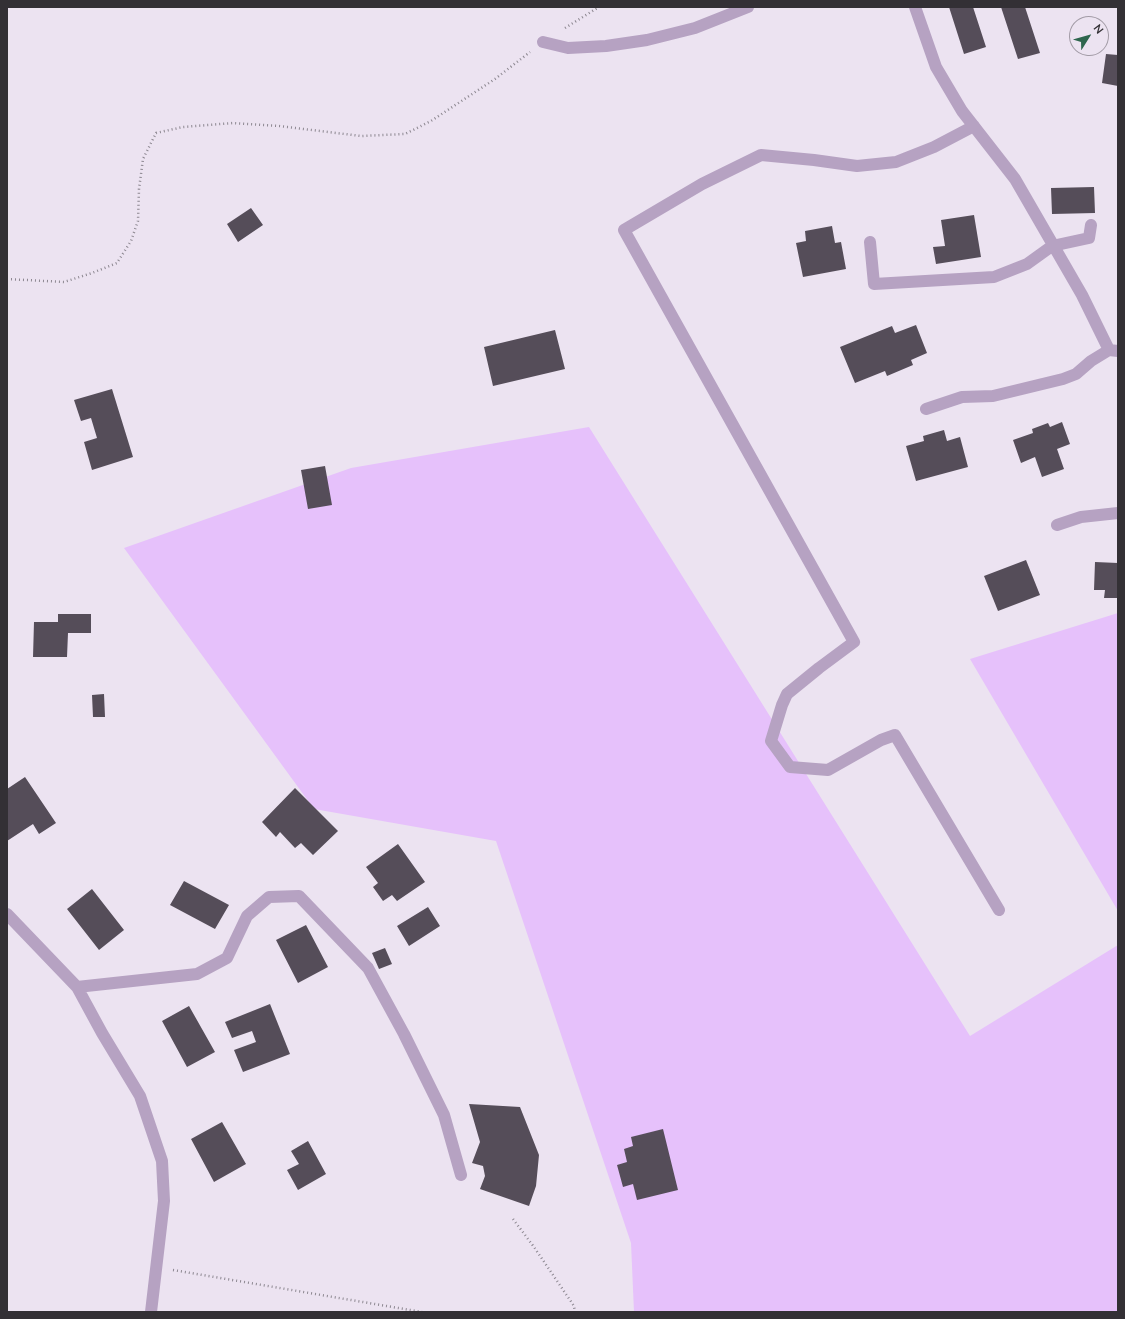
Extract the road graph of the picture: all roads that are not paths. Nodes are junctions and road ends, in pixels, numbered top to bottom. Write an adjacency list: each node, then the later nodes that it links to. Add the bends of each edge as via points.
1 (748, 7): 3 (street, via 695,28 647,40 568,48)
2 (915, 7): 4 (street, via 936,67)
3 (544, 42)
4 (974, 126): 7 (street, via 1015,179); 12 (street, via 934,147 896,162 857,166 761,155 702,184 624,230 854,642 787,694 771,741 790,767 828,770 881,740 895,735)
5 (1091, 225): 7 (street, via 1089,238)
6 (870, 242): 7 (street, via 874,284 994,277 1027,264)
7 (1052, 246): 8 (street)
8 (1114, 350): 9 (street, via 1091,361 1076,374 1063,379 993,396 962,398)
9 (926, 409)
10 (1118, 513): 11 (street, via 1081,517)
11 (1057, 525)
12 (999, 910)
13 (7, 914): 14 (street)
14 (77, 988): 15 (street, via 197,974 228,958 247,916 269,897 299,896 368,968 444,1115); 16 (street, via 140,1096 162,1161 164,1201)
15 (462, 1175)
16 (151, 1312)

